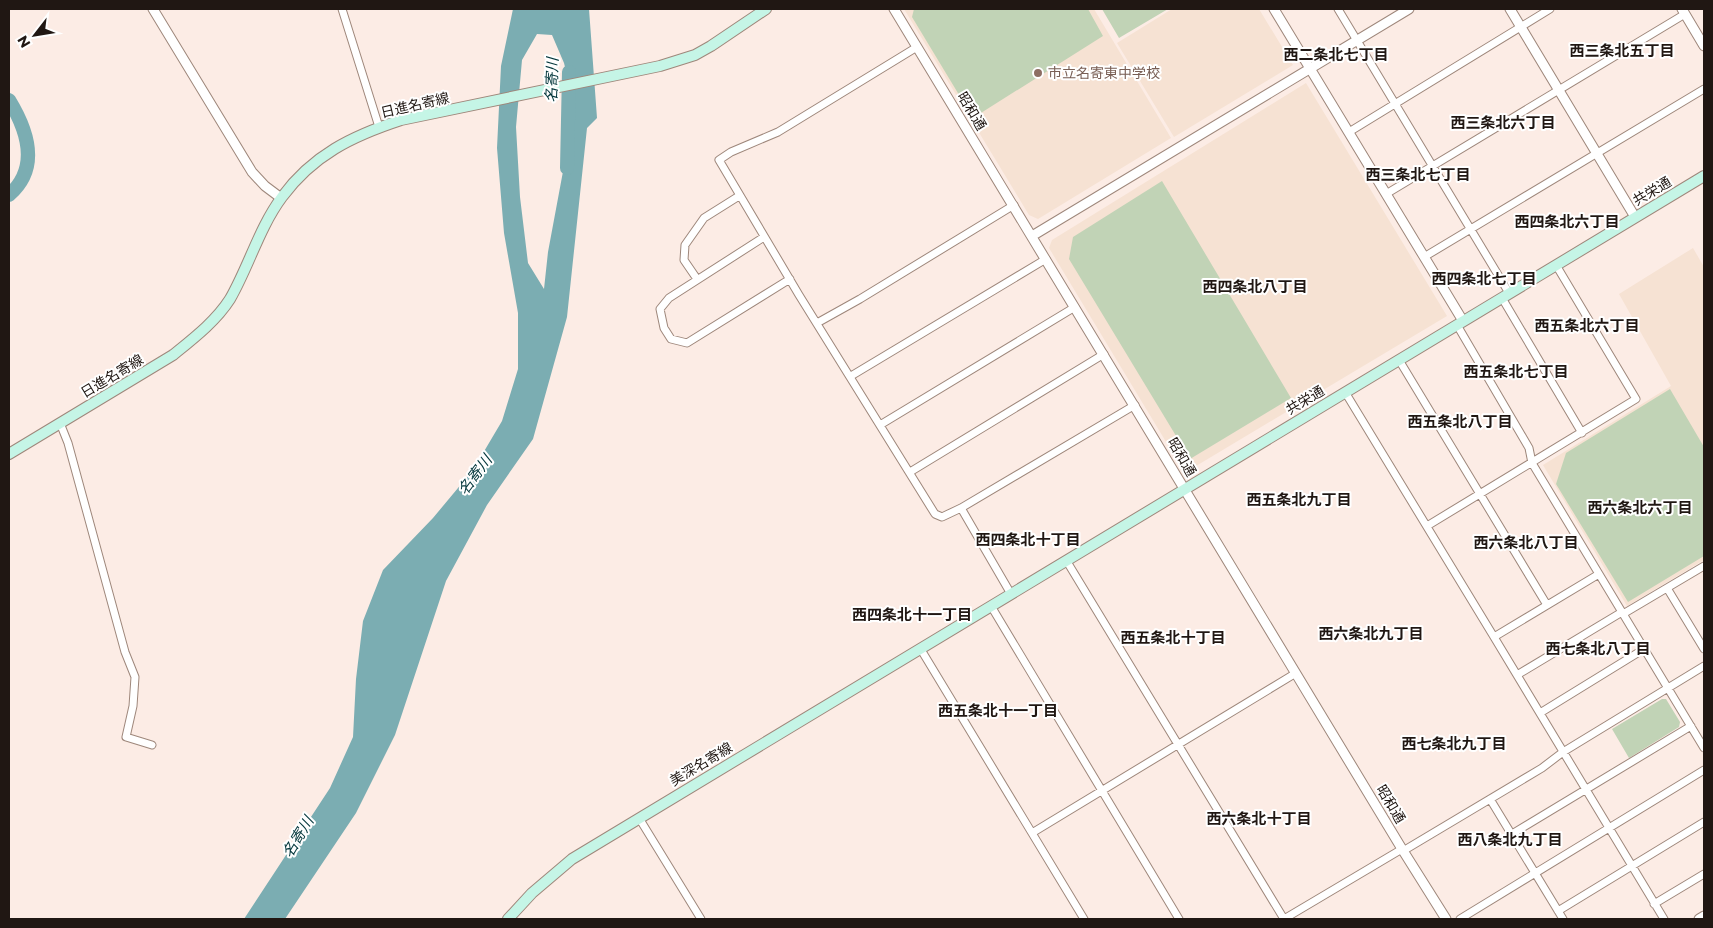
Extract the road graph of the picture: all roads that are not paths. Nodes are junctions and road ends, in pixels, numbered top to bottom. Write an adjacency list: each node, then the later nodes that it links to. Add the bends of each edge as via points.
1 (153, 9): 27 (street, via 252,172)
2 (342, 9): 20 (street)
3 (766, 9): 20 (main road, 日進名寄線, via 695,55 660,66)
4 (894, 9): 15 (street, 昭和通)
5 (1274, 9): 16 (street)
6 (1338, 9): 13 (street)
7 (1409, 9): 13 (street)
8 (1510, 9): 12 (street)
9 (1550, 9): 12 (street)
10 (1694, 9): 11 (street)
11 (1684, 11): 14 (street); 18 (street)
12 (1521, 26): 18 (street); 19 (street)
13 (1357, 40): 16 (street); 19 (street)
14 (1704, 46)
15 (918, 47): 26 (street, via 778,132 719,160); 28 (street, 昭和通)
16 (1310, 69): 21 (street); 31 (street)
17 (1704, 89): 22 (street)
18 (1559, 90): 22 (street); 23 (street)
19 (1395, 104): 21 (street); 23 (street)
20 (379, 127): 27 (main road, 日進名寄線, via 328,152 298,177)
21 (1348, 132): 25 (street)
22 (1597, 154): 29 (street); 30 (street)
23 (1433, 167): 25 (street); 30 (street)
24 (1704, 176): 29 (main road, 共栄通)
25 (1386, 194): 33 (street)
26 (740, 196): 32 (street); 37 (street, via 704,218 685,246 684,260)
27 (281, 198): 47 (main road, 日進名寄線, via 229,300 214,320 173,355)
28 (1014, 205): 31 (street, 昭和通); 40 (street)
29 (1635, 217): 35 (main road, 共栄通)
30 (1470, 229): 33 (street); 38 (street)
31 (1032, 236): 34 (street, 昭和通)
32 (764, 237): 36 (street); 37 (street)
33 (1424, 257): 41 (street)
34 (1046, 259): 39 (street, 昭和通); 44 (street)
35 (1556, 265): 38 (main road, 共栄通); 49 (street, via 1636,399)
36 (790, 279): 37 (street, via 687,342 671,339 664,328 660,309 669,298); 40 (street)
37 (697, 280)
38 (1505, 296): 41 (main road, 共栄通); 49 (street)
39 (1075, 307): 42 (street, 昭和通); 48 (street)
40 (817, 323): 44 (street)
41 (1460, 323): 43 (main road, 共栄通); 51 (street, via 1529,448)
42 (1104, 354): 46 (street, 昭和通); 52 (street)
43 (1399, 360): 45 (main road, 共栄通); 54 (street)
44 (851, 376): 48 (street)
45 (1345, 392): 53 (main road, 共栄通); 56 (street)
46 (1135, 405): 53 (street, 昭和通); 55 (street)
47 (60, 423): 50 (main road, 日進名寄線); 75 (street, via 135,677 126,737)
48 (880, 425): 52 (street)
49 (1582, 433): 51 (street)
50 (9, 454)
51 (1532, 463): 54 (street); 59 (street)
52 (910, 472): 55 (street, via 935,514 942,517)
53 (1184, 489): 57 (main road, 共栄通); 70 (street, 昭和通)
54 (1479, 494): 56 (street); 62 (street)
55 (961, 508): 61 (street)
56 (1427, 526): 65 (street)
57 (1066, 560): 61 (main road, 共栄通); 76 (street)
58 (1704, 566): 60 (street)
59 (1599, 574): 62 (street); 64 (street)
60 (1667, 588): 64 (street); 68 (street)
61 (1011, 594): 63 (main road, 共栄通)
62 (1547, 605): 65 (street)
63 (991, 606): 66 (main road, 共栄通); 81 (street)
64 (1623, 613): 67 (street); 71 (street)
65 (1494, 637): 71 (street)
66 (920, 648): 83 (main road, 美深名寄線); 86 (street)
67 (1644, 649): 72 (street); 73 (street)
68 (1704, 649)
69 (1704, 666): 72 (street)
70 (1296, 673): 76 (street); 88 (street, 昭和通)
71 (1517, 675): 73 (street)
72 (1668, 688): 74 (street); 78 (street)
73 (1540, 714): 78 (street)
74 (1691, 726): 77 (street); 80 (street)
75 (152, 745)
76 (1179, 745): 81 (street); 99 (street)
77 (1704, 748)
78 (1562, 752): 80 (street); 82 (street, via 1542,768)
79 (1704, 770): 85 (street)
80 (1586, 790): 85 (street); 87 (street)
81 (1102, 792): 86 (street); 98 (street)
82 (1490, 798): 87 (street); 88 (street)
83 (639, 818): 95 (main road, 美深名寄線, via 559,869); 96 (street)
84 (1704, 822): 89 (street)
85 (1609, 828): 89 (street); 90 (street)
86 (1032, 834): 97 (street)
87 (1512, 834): 90 (street)
88 (1402, 850): 99 (street); 100 (street, 昭和通)
89 (1632, 866): 92 (street); 93 (street)
90 (1535, 873): 93 (street); 101 (street)
91 (1704, 874): 92 (street)
92 (1654, 904): 103 (street)
93 (1558, 911): 102 (street)
94 (1704, 916): 104 (street)
95 (508, 919)
96 (701, 919)
97 (1084, 919)
98 (1179, 919)
99 (1284, 919)
100 (1446, 919)
101 (1460, 919)
102 (1563, 919)
103 (1664, 919)
104 (1699, 919)

